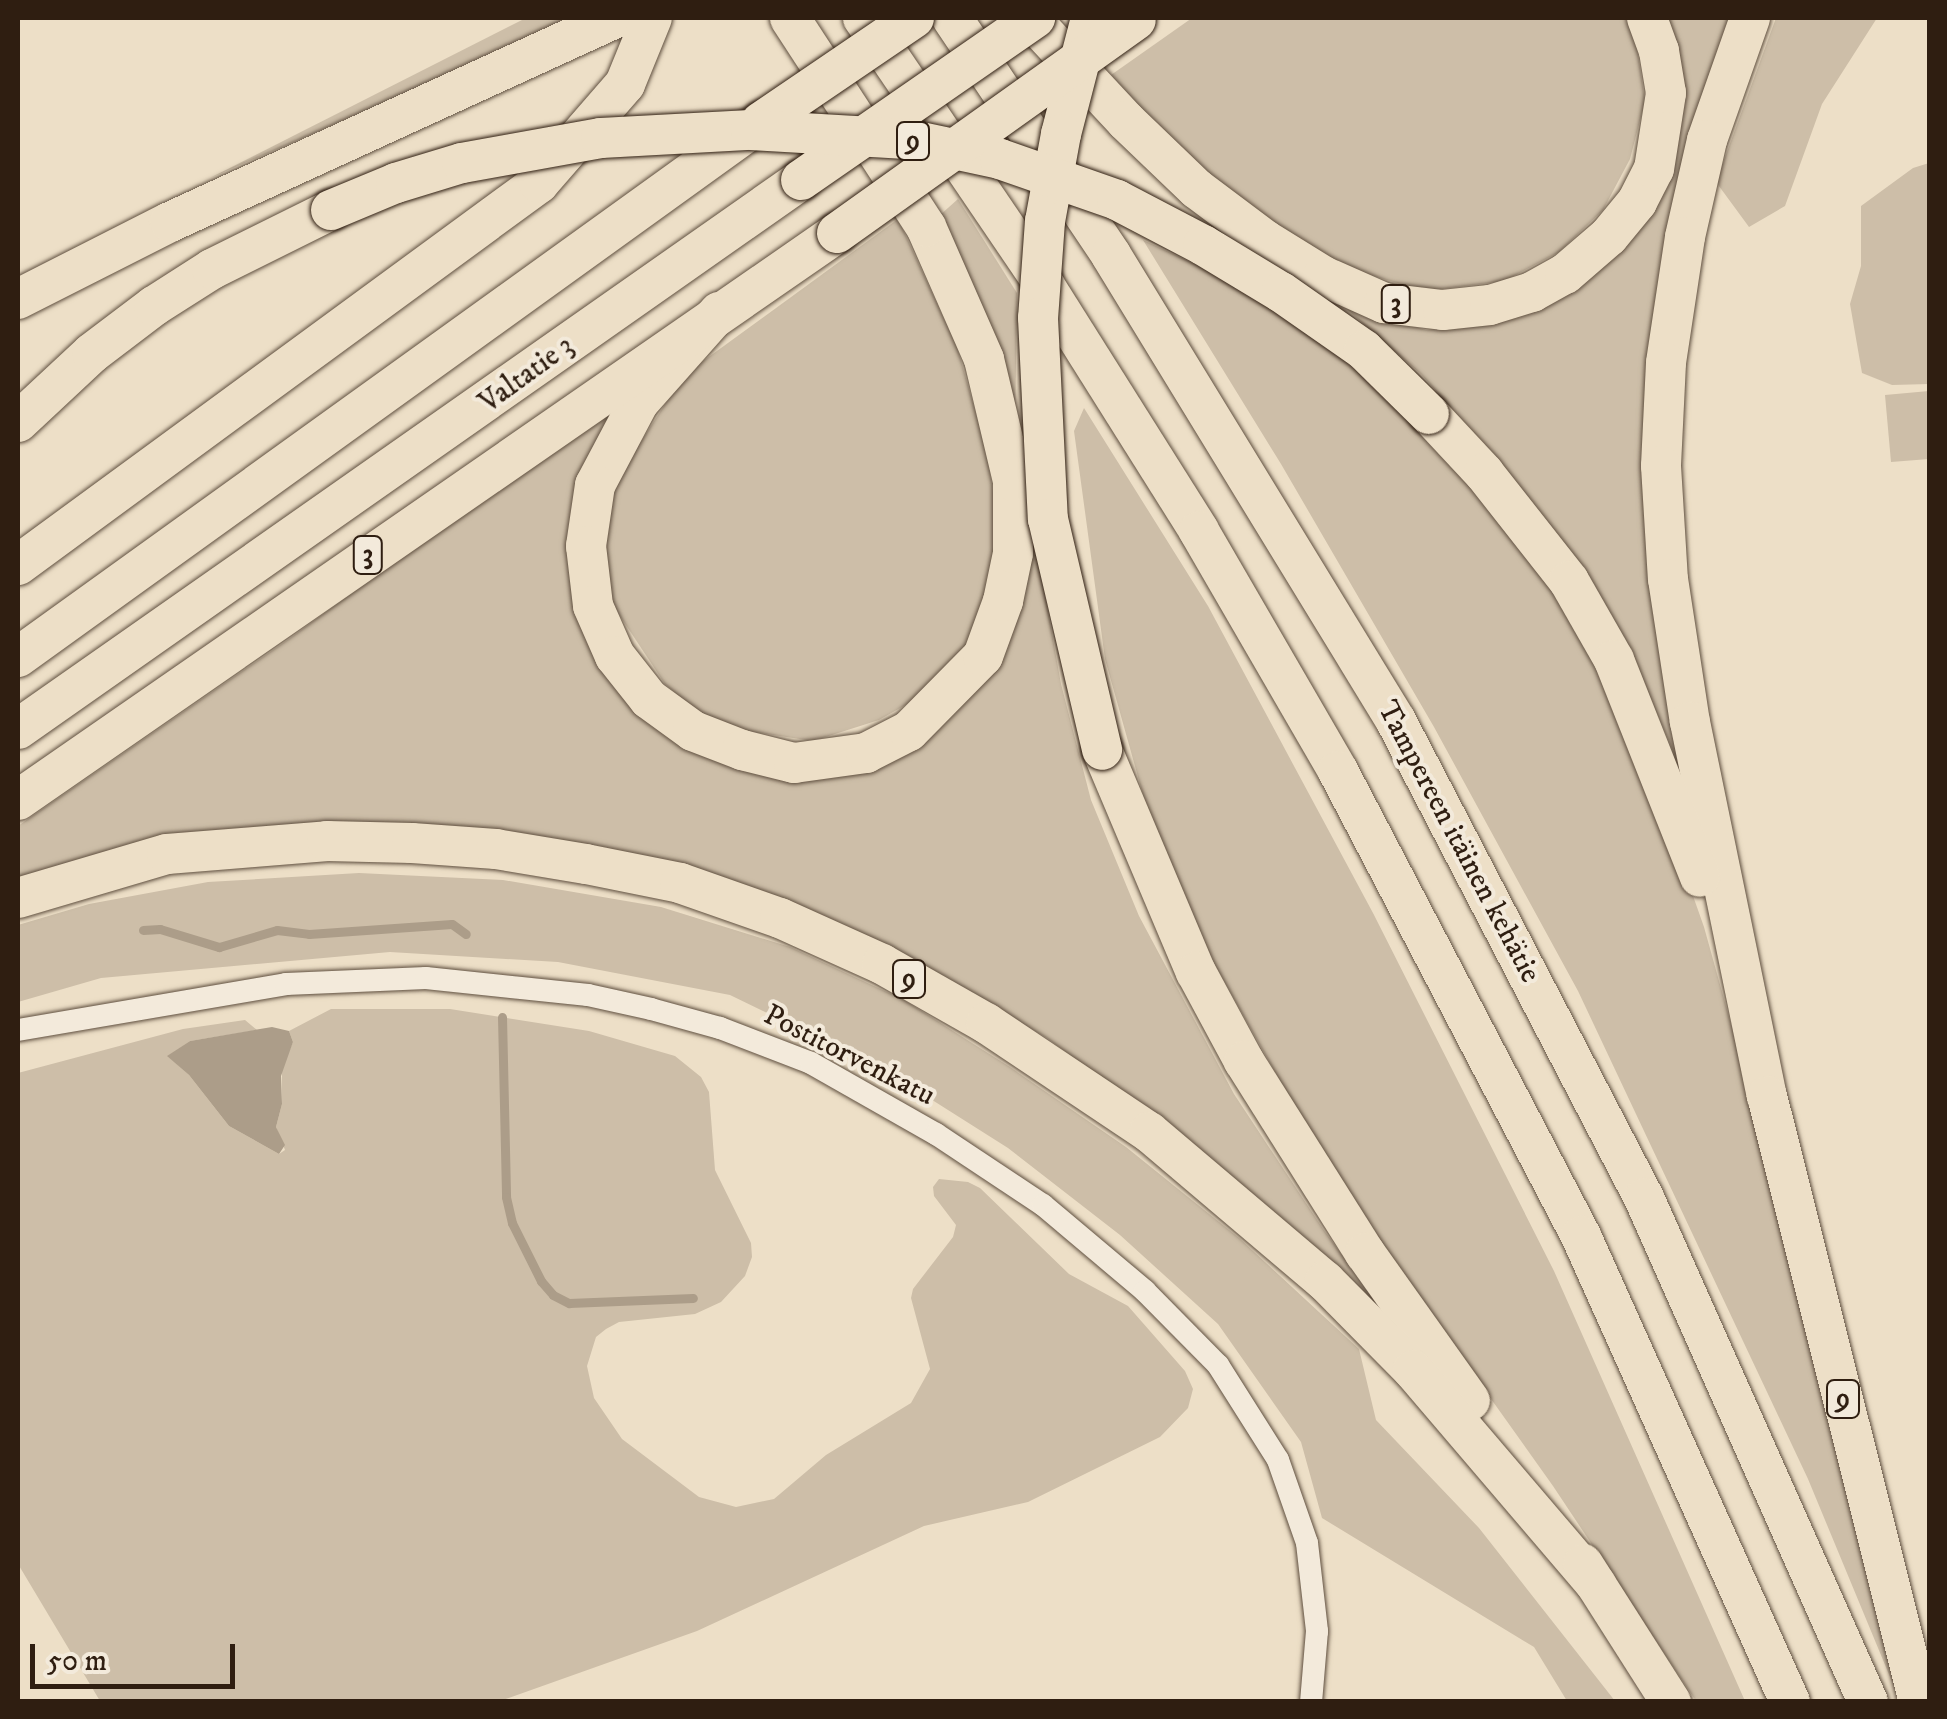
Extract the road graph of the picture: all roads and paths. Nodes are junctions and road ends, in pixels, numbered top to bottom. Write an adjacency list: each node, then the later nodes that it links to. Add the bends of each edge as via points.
1 (615, 18): 12 (highway)
2 (652, 18): 15 (highway, via 625,84 539,183)
3 (790, 18): 13 (highway, via 926,227 984,359 1012,481 1014,554 983,656 910,731 866,753 794,763 693,731 648,699 615,656 593,606 586,546 595,485 639,402)
4 (863, 18): 25 (highway, via 1045,286 1199,531 1347,788 1581,1236)
5 (914, 18): 16 (highway, bridge)
6 (1033, 18): 9 (highway, 3, via 1196,189 1266,240 1384,303 1443,310 1490,305 1565,274 1637,202 1654,169 1666,92); 17 (highway, Valtatie 3, bridge)
7 (1091, 18): 22 (highway, bridge, via 1045,221 1038,318 1048,519 1102,750 1196,972 1288,1135)
8 (1139, 18): 13 (highway, 3, bridge)
9 (1647, 18)
10 (1750, 18): 21 (highway, via 1708,140 1685,237 1666,363 1660,466 1668,579 1690,722)
11 (956, 24): 26 (highway, Tampereen itäinen kehätie, via 1110,255 1396,722 1644,1198)
12 (18, 299)
13 (720, 312): 18 (highway, 3)
14 (18, 422): 21 (highway, 9, bridge, via 92,353 212,269 331,210 462,164 601,138 750,130 906,139 1000,158 1100,194 1203,245 1364,350 1429,414 1569,581 1614,660 1694,853)
15 (18, 565)
16 (18, 657)
17 (18, 730)
18 (18, 800)
19 (18, 898): 22 (highway, 9, via 167,854 378,842 496,849 586,864 680,883 780,918 882,964 986,1023 1180,1157 1325,1280)
20 (18, 1030): 23 (street, Postitorvenkatu, via 286,984 474,980 588,995 720,1028 855,1086 1043,1205 1145,1291 1218,1365 1278,1460 1303,1529 1317,1631)
21 (1767, 1096): 27 (highway, 9)
22 (1596, 1584): 24 (highway, 9)
23 (1311, 1702)
24 (1671, 1702)
25 (1790, 1702)
26 (1868, 1702)
27 (1919, 1702)

